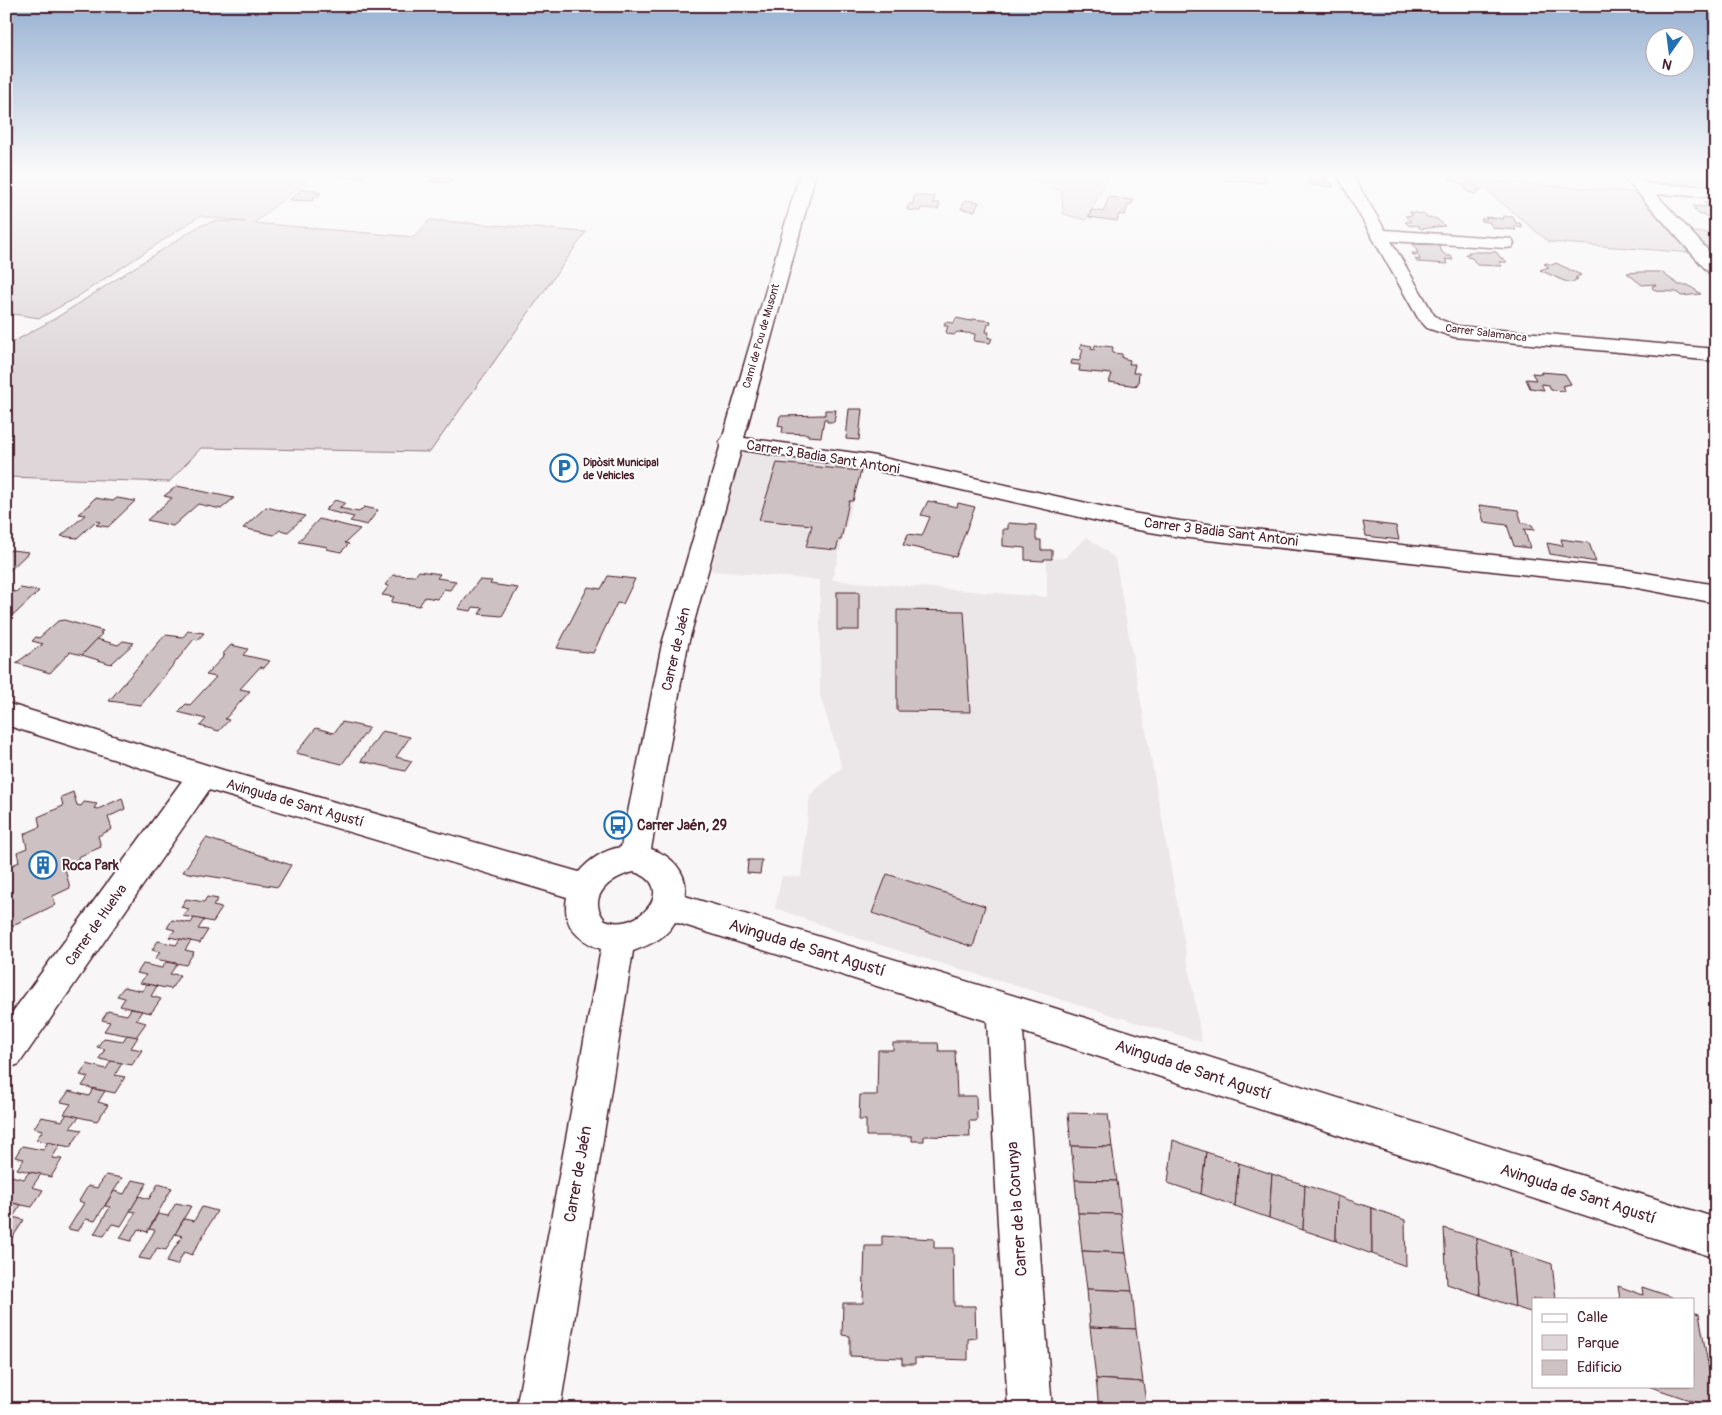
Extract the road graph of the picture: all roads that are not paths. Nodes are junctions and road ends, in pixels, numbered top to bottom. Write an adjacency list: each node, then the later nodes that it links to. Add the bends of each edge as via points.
1 (789, 239): 8 (street, Camí de Pou de Musont)
2 (1382, 239): 7 (street, Carrer Salamanca, via 1427,318 1444,329)
3 (1444, 239): 5 (street)
4 (1688, 239): 6 (street)
5 (1506, 243)
6 (1716, 270)
7 (1716, 355)
8 (730, 442): 9 (street, Carrer 3 Badia Sant Antoni, via 870,462 1180,529 1622,577); 12 (street, Carrer de Jaén, via 674,644)
9 (1716, 594)
10 (6, 714): 11 (street, Avinguda de Sant Agustí)
11 (203, 775): 13 (street, Avinguda de Sant Agustí); 17 (street, Carrer de Huelva)
12 (634, 858): 13 (street, via 604,866); 14 (street, via 651,862 666,874 670,885)
13 (585, 888): 15 (street, via 581,902 583,915 590,926 607,936)
14 (668, 905): 15 (street, via 659,920 645,931); 16 (street, Avinguda de Sant Agustí)
15 (619, 938): 19 (street, Carrer de Jaén)
16 (1004, 1010): 18 (street, Avinguda de Sant Agustí); 20 (street, Carrer de la Corunya)
17 (6, 1051)
18 (1716, 1238)
19 (538, 1409)
20 (1030, 1409)

